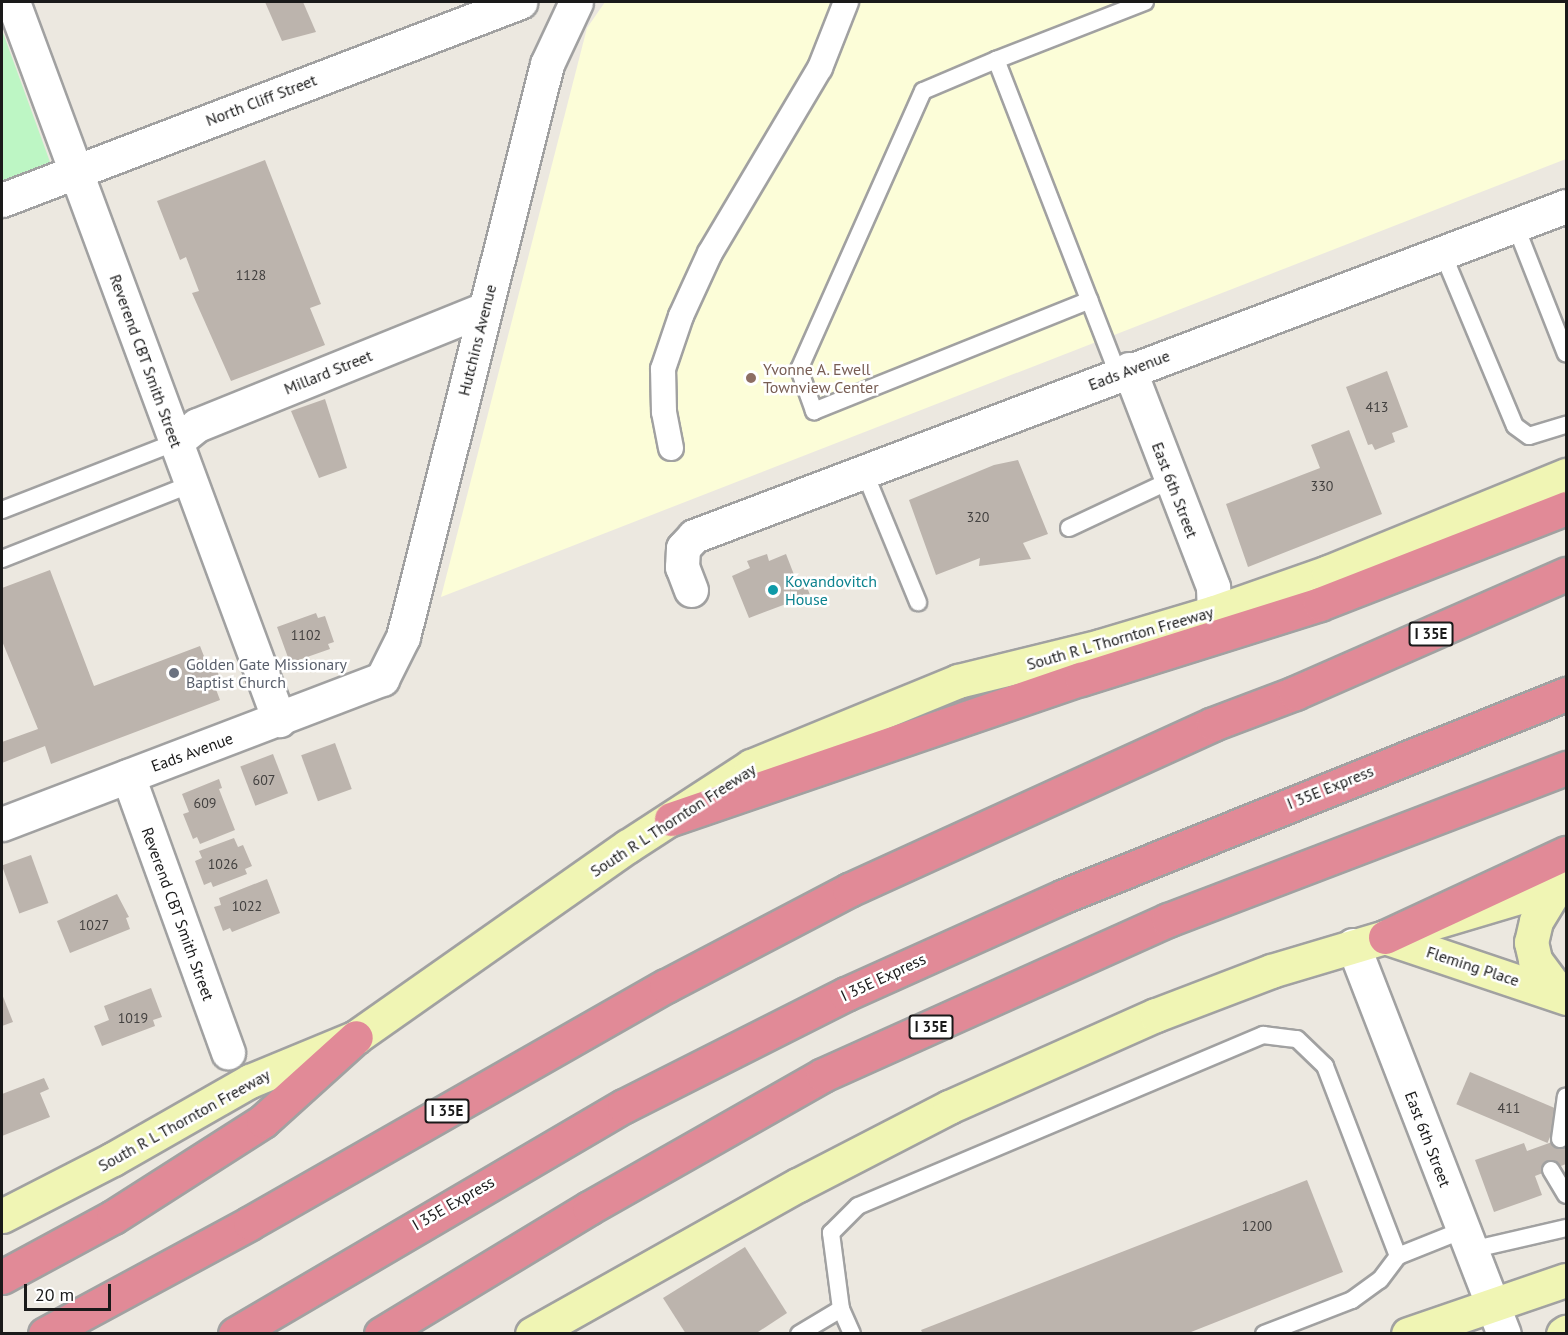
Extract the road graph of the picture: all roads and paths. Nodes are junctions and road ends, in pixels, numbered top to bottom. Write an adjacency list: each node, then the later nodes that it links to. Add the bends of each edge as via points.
1 (13, 2): 7 (street, Reverend CBT Smith Street)
2 (520, 2): 7 (street, North Cliff Street)
3 (576, 2): 13 (street, Hutchins Avenue, via 547,64)
4 (846, 2): 18 (street, via 820,68 710,253 681,316 663,369 664,412)
5 (1145, 2): 6 (lane)
6 (996, 60): 12 (lane); 12 (lane, via 923,92 799,369 814,411)
7 (76, 171): 8 (street, North Cliff Street); 17 (street, Reverend CBT Smith Street)
8 (2, 200)
9 (1566, 206): 10 (street, Eads Avenue)
10 (1516, 227): 11 (street, Eads Avenue); 14 (lane)
11 (1443, 254): 15 (street, Eads Avenue); 16 (lane, via 1515,426 1529,436)
12 (1090, 300): 15 (lane)
13 (484, 309): 17 (street, Millard Street, via 197,425); 31 (street, Hutchins Avenue, via 403,637)
14 (1566, 354)
15 (1123, 372): 19 (street, Eads Avenue); 21 (street, East 6th Street)
16 (1566, 425)
17 (176, 442): 22 (street, Reverend CBT Smith Street); 24 (lane)
18 (671, 448)
19 (864, 471): 28 (street, Eads Avenue, via 694,536 683,548 682,567); 29 (lane)
20 (1566, 475): 30 (main road, South R L Thornton Freeway, via 1328,572)
21 (1171, 480): 25 (lane); 30 (street, East 6th Street, via 1213,587)
22 (191, 484): 26 (lane); 33 (street, Reverend CBT Smith Street)
23 (1566, 508): 36 (highway, via 1320,604 1081,679)
24 (2, 510)
25 (1069, 528)
26 (2, 559)
27 (1566, 574): 57 (highway, I 35E, via 1191,734 849,890 666,986 250,1223)
28 (691, 590)
29 (918, 602)
30 (1214, 612): 36 (main road, South R L Thornton Freeway, via 1100,646 958,681 751,766)
31 (382, 679): 33 (street, Eads Avenue)
32 (1566, 694): 58 (highway, I 35E Express, via 1064,896 846,994 624,1106)
33 (279, 720): 35 (street, Eads Avenue)
34 (1566, 768): 59 (highway, I 35E, via 1168,920 824,1076 589,1208)
35 (128, 776): 37 (street, Eads Avenue); 44 (street, Reverend CBT Smith Street)
36 (671, 819): 43 (main road, South R L Thornton Freeway)
37 (2, 824)
38 (1566, 853): 40 (highway)
39 (1562, 884): 40 (main road); 42 (main road, Fleming Place, via 1536,921 1531,942 1535,960)
40 (1385, 937): 41 (main road); 42 (main road, Fleming Place)
41 (1353, 945): 51 (street, East 6th Street); 60 (main road, via 1156,1015 950,1107 798,1185)
42 (1564, 997)
43 (356, 1037): 49 (main road, South R L Thornton Freeway, via 250,1081 113,1160); 53 (highway, via 263,1121 113,1217)
44 (228, 1052)
45 (1566, 1096): 46 (lane)
46 (1560, 1139)
47 (1551, 1170): 48 (lane)
48 (1566, 1195)
49 (2, 1216)
50 (1566, 1228): 51 (lane)
51 (1467, 1240): 52 (lane); 56 (street, East 6th Street)
52 (1398, 1256): 55 (lane, via 1325,1066 1297,1039 1263,1035 858,1206 831,1233); 63 (lane, via 1380,1280 1352,1300)
53 (2, 1277)
54 (1566, 1280): 56 (main road)
55 (841, 1310): 61 (lane); 62 (lane)
56 (1498, 1320): 64 (main road)
57 (45, 1334)
58 (235, 1334)
59 (381, 1334)
60 (532, 1334)
61 (799, 1334)
62 (852, 1334)
63 (1264, 1334)
64 (1408, 1334)

